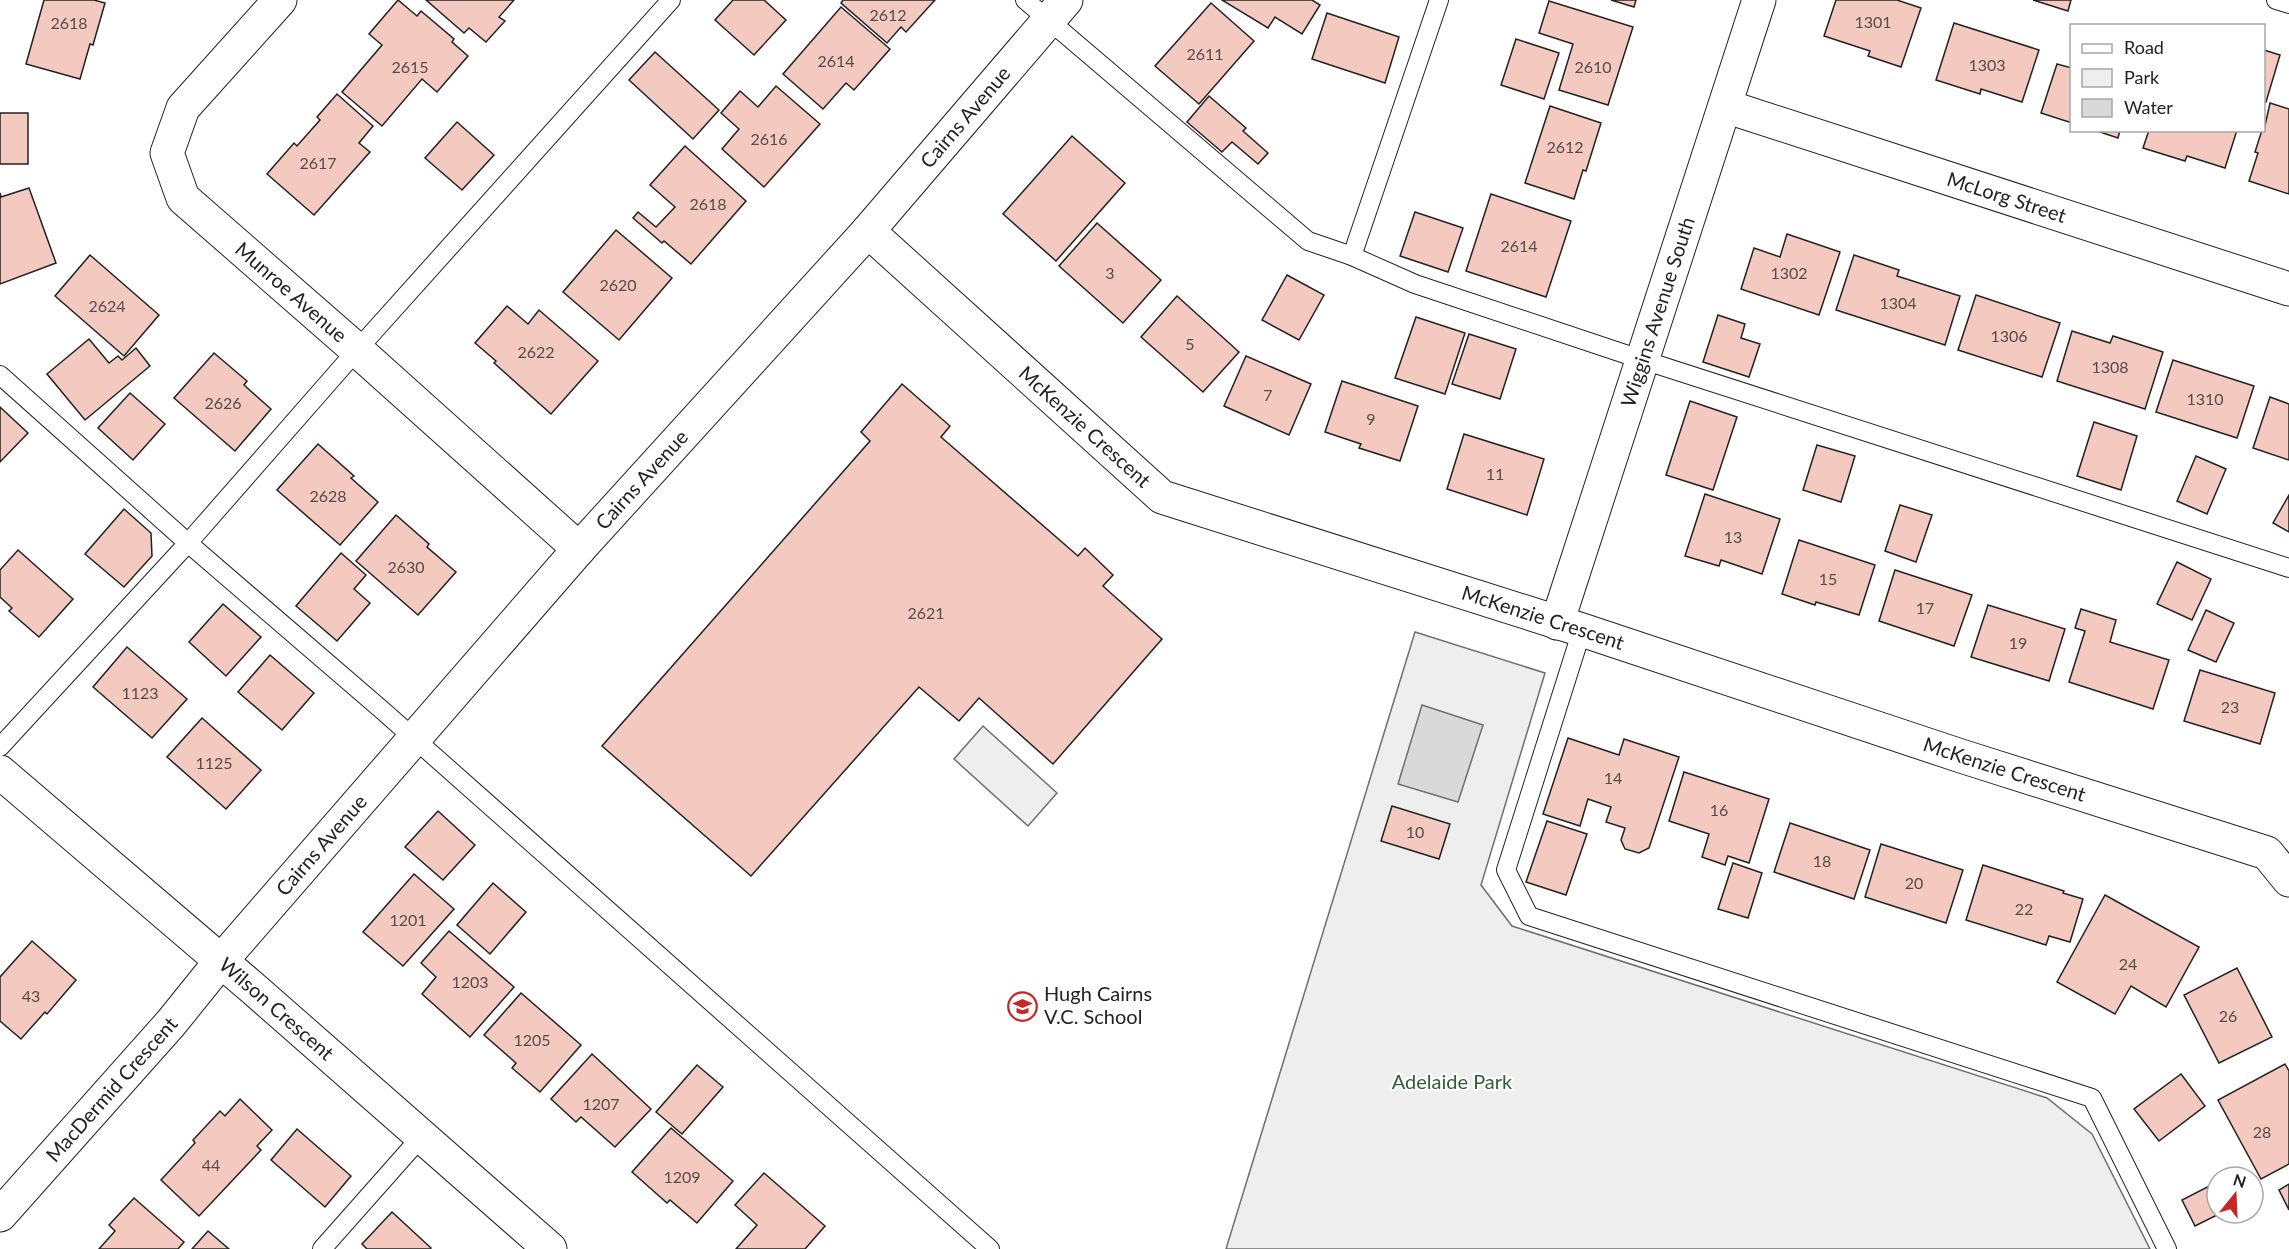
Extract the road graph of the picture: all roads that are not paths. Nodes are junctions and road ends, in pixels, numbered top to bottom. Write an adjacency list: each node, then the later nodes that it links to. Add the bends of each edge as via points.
1 (280, 0): 12 (street, Munroe Avenue, via 183,108 167,153 183,198)
2 (670, 0): 12 (lane)
3 (1439, 0): 10 (lane)
4 (1759, 0): 8 (street, Wiggins Avenue South)
5 (2276, 0): 6 (lane)
6 (2289, 4)
7 (1047, 7): 9 (street, Cairns Avenue); 10 (lane, via 1308,241)
8 (1725, 106): 11 (street, McLorg Street); 13 (street, Wiggins Avenue South)
9 (868, 231): 16 (street, Cairns Avenue); 18 (street, McKenzie Crescent, via 1162,496)
10 (1352, 256): 13 (lane, via 1415,284)
11 (2289, 289)
12 (357, 350): 15 (lane); 16 (street, Munroe Avenue)
13 (1643, 360): 17 (lane); 18 (street, Wiggins Avenue South)
14 (0, 375): 15 (lane)
15 (188, 543): 19 (lane); 20 (lane)
16 (579, 549): 19 (street, Cairns Avenue)
17 (2289, 568)
18 (1570, 627): 22 (street, McKenzie Crescent, via 2267,853); 29 (lane, via 1506,870 1529,916 2092,1098)
19 (415, 738): 23 (street, Cairns Avenue); 28 (lane)
20 (0, 747)
21 (0, 772): 23 (street, Wilson Crescent)
22 (2289, 880)
23 (221, 961): 24 (street, Wilson Crescent); 25 (street, MacDermid Crescent)
24 (422, 1136): 26 (lane); 27 (street, Wilson Crescent)
25 (0, 1215)
26 (322, 1249)
27 (550, 1249)
28 (990, 1249)
29 (2168, 1249)

